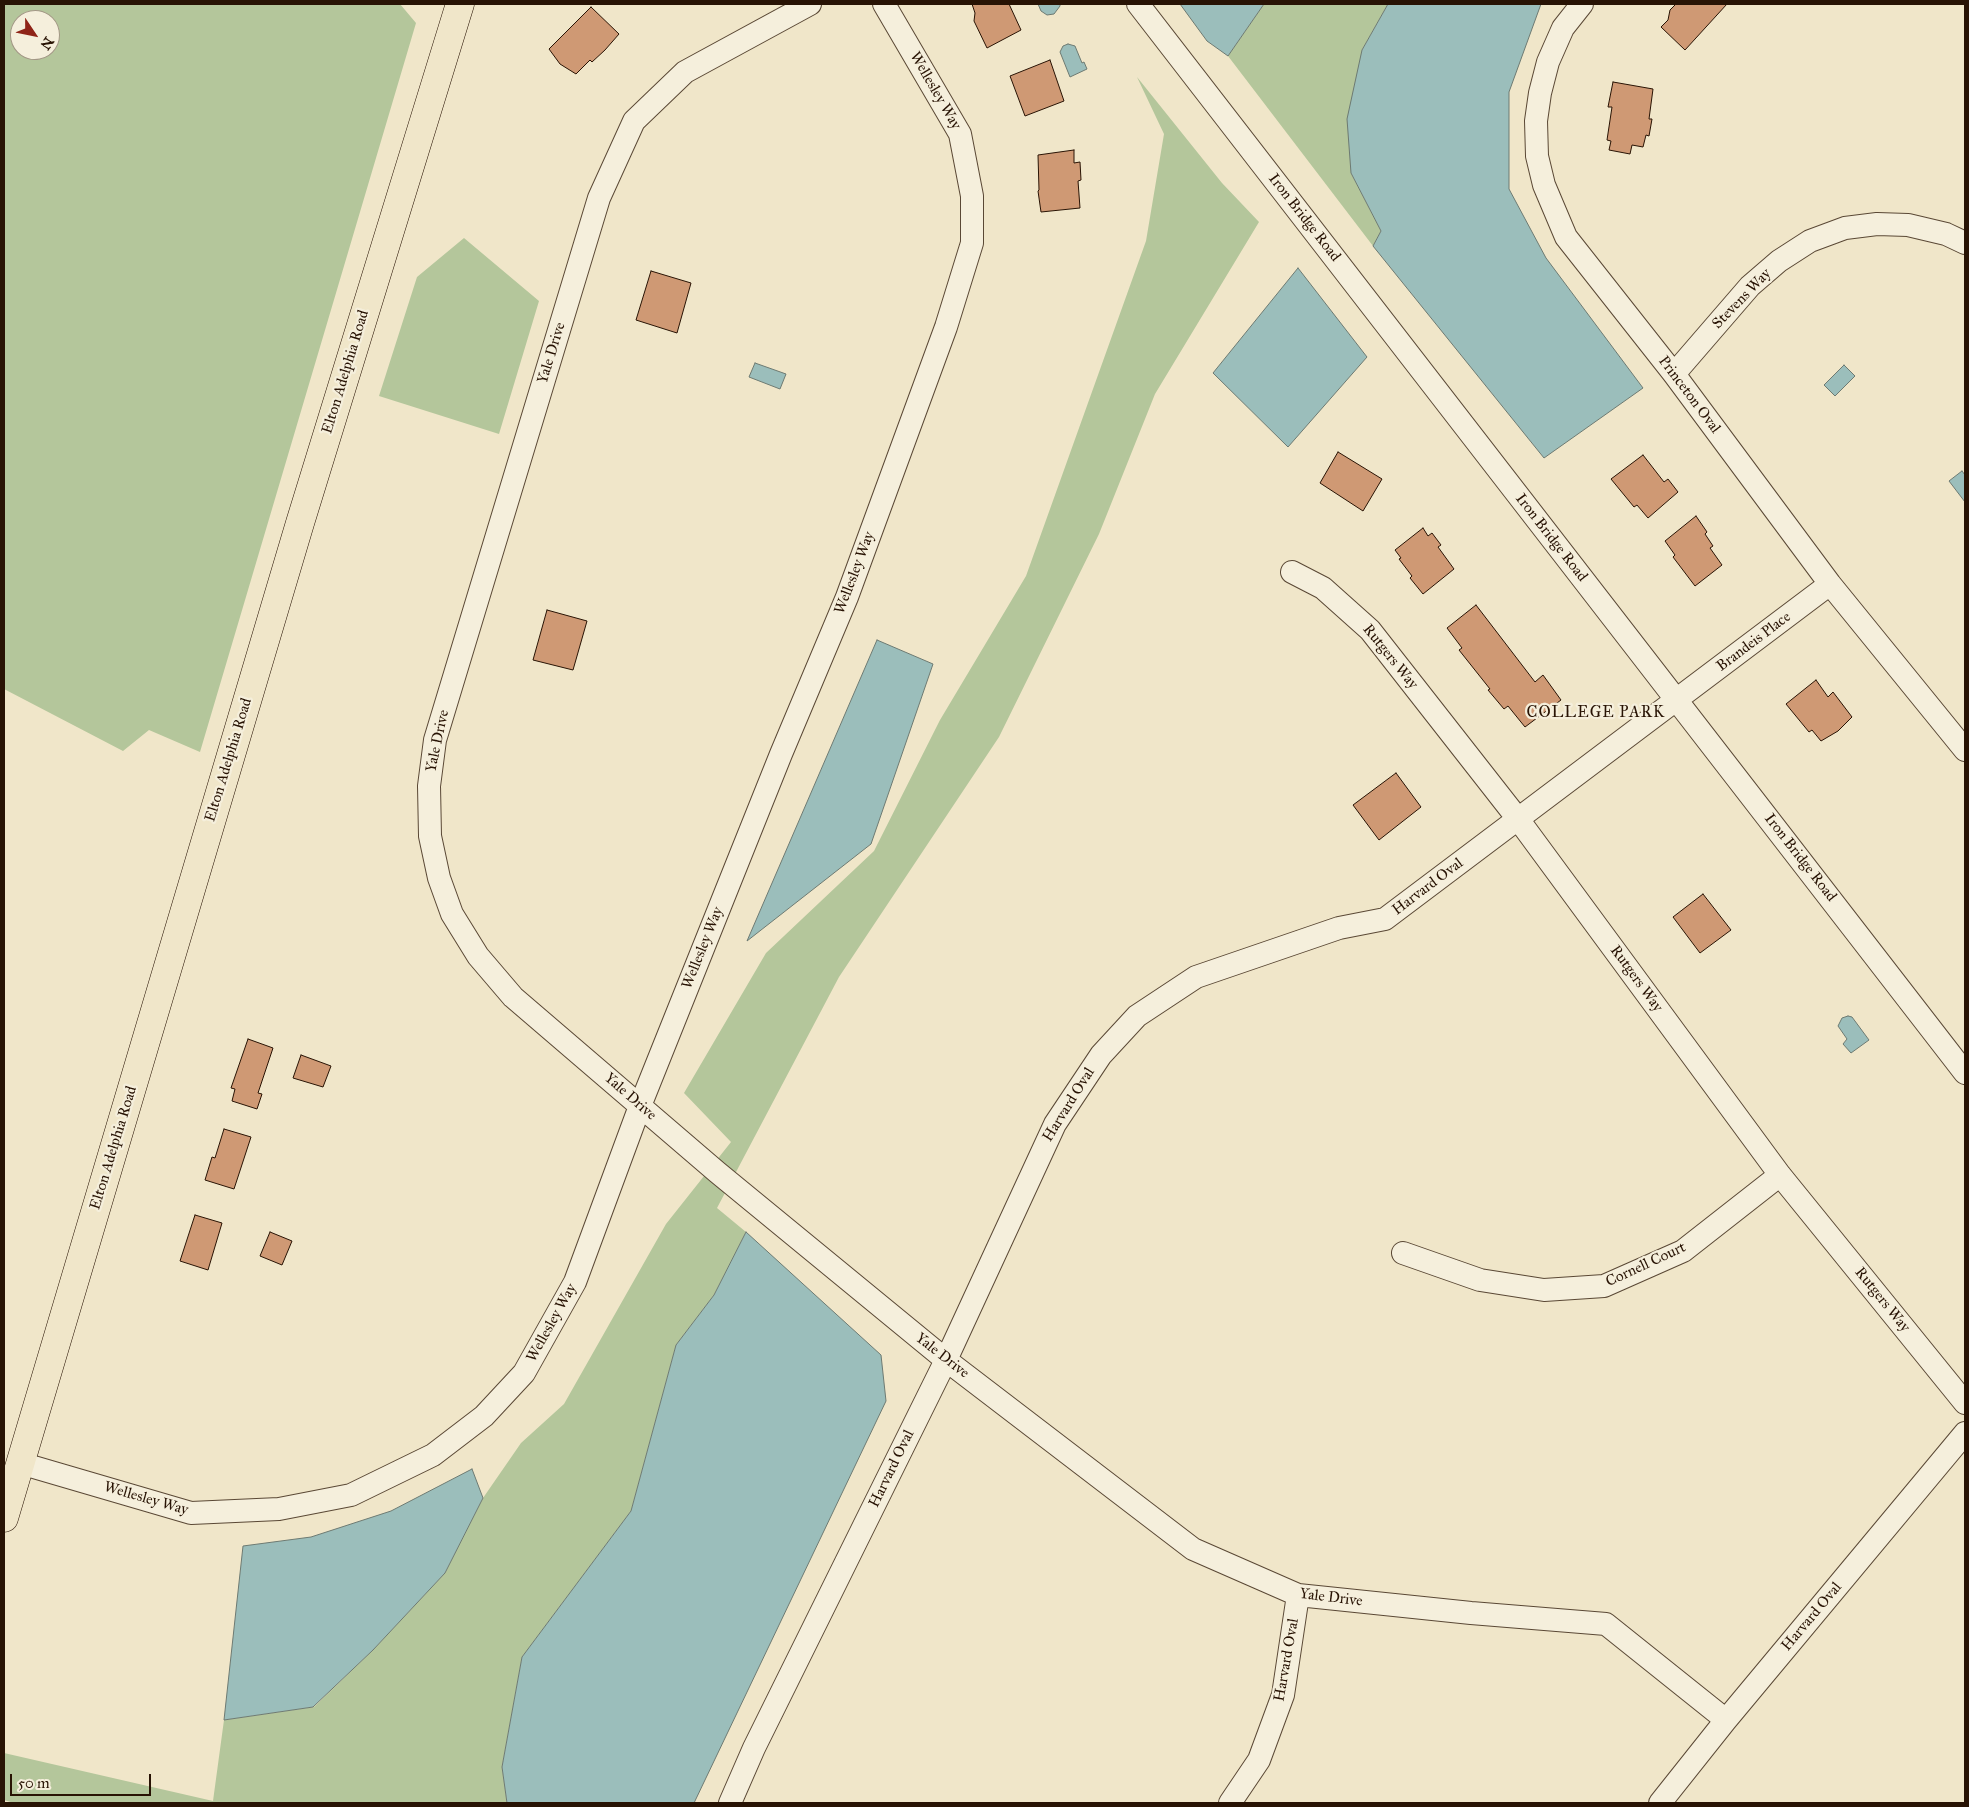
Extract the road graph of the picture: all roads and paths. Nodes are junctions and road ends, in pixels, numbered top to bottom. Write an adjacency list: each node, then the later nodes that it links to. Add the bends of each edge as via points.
1 (460, 4): 20 (main road, Elton Adelphia Road, via 297,533)
2 (810, 4): 14 (street, Yale Drive, via 685,72 634,121 599,198 435,740 429,786 430,836 439,878 452,914 478,956 513,997)
3 (884, 4): 14 (street, Wellesley Way, via 960,134 972,196 972,244 946,326 847,597)
4 (1138, 4): 10 (street, Iron Bridge Road)
5 (1582, 4): 7 (street, Princeton Oval, via 1563,28 1548,62 1540,93 1536,121 1537,156 1544,186 1566,238)
6 (1965, 243): 7 (street, Stevens Way, via 1946,234 1908,225 1878,224 1845,228 1810,241 1779,261 1750,286)
7 (1674, 374): 9 (street, Princeton Oval)
8 (1292, 572): 12 (street, Rutgers Way, via 1323,588 1370,630)
9 (1830, 584): 10 (street, Brandeis Place); 11 (street, Princeton Oval)
10 (1677, 700): 12 (street, Harvard Oval); 13 (street, Iron Bridge Road)
11 (1965, 750)
12 (1518, 819): 15 (street, Rutgers Way); 17 (street, Harvard Oval, via 1385,919 1339,928 1196,977 1137,1016 1101,1055 1054,1124)
13 (1965, 1073)
14 (640, 1106): 17 (street, Yale Drive); 20 (street, Wellesley Way, via 575,1282 524,1373 484,1416 433,1455 351,1495 279,1510 191,1513)
15 (1780, 1175): 16 (street, Cornell Court, via 1683,1251 1604,1286 1544,1290 1489,1282); 18 (street, Rutgers Way)
16 (1403, 1253)
17 (946, 1360): 22 (street, Yale Drive, via 1193,1550); 24 (street, Harvard Oval, via 754,1748)
18 (1965, 1403)
19 (1965, 1433): 23 (street, Harvard Oval)
20 (20, 1463): 21 (main road, Elton Adelphia Road)
21 (4, 1518)
22 (1298, 1595): 23 (street, Yale Drive, via 1471,1614 1606,1624); 25 (street, Harvard Oval, via 1283,1696 1260,1760)
23 (1726, 1720): 26 (street, Harvard Oval)
24 (730, 1803)
25 (1230, 1803)
26 (1660, 1803)

